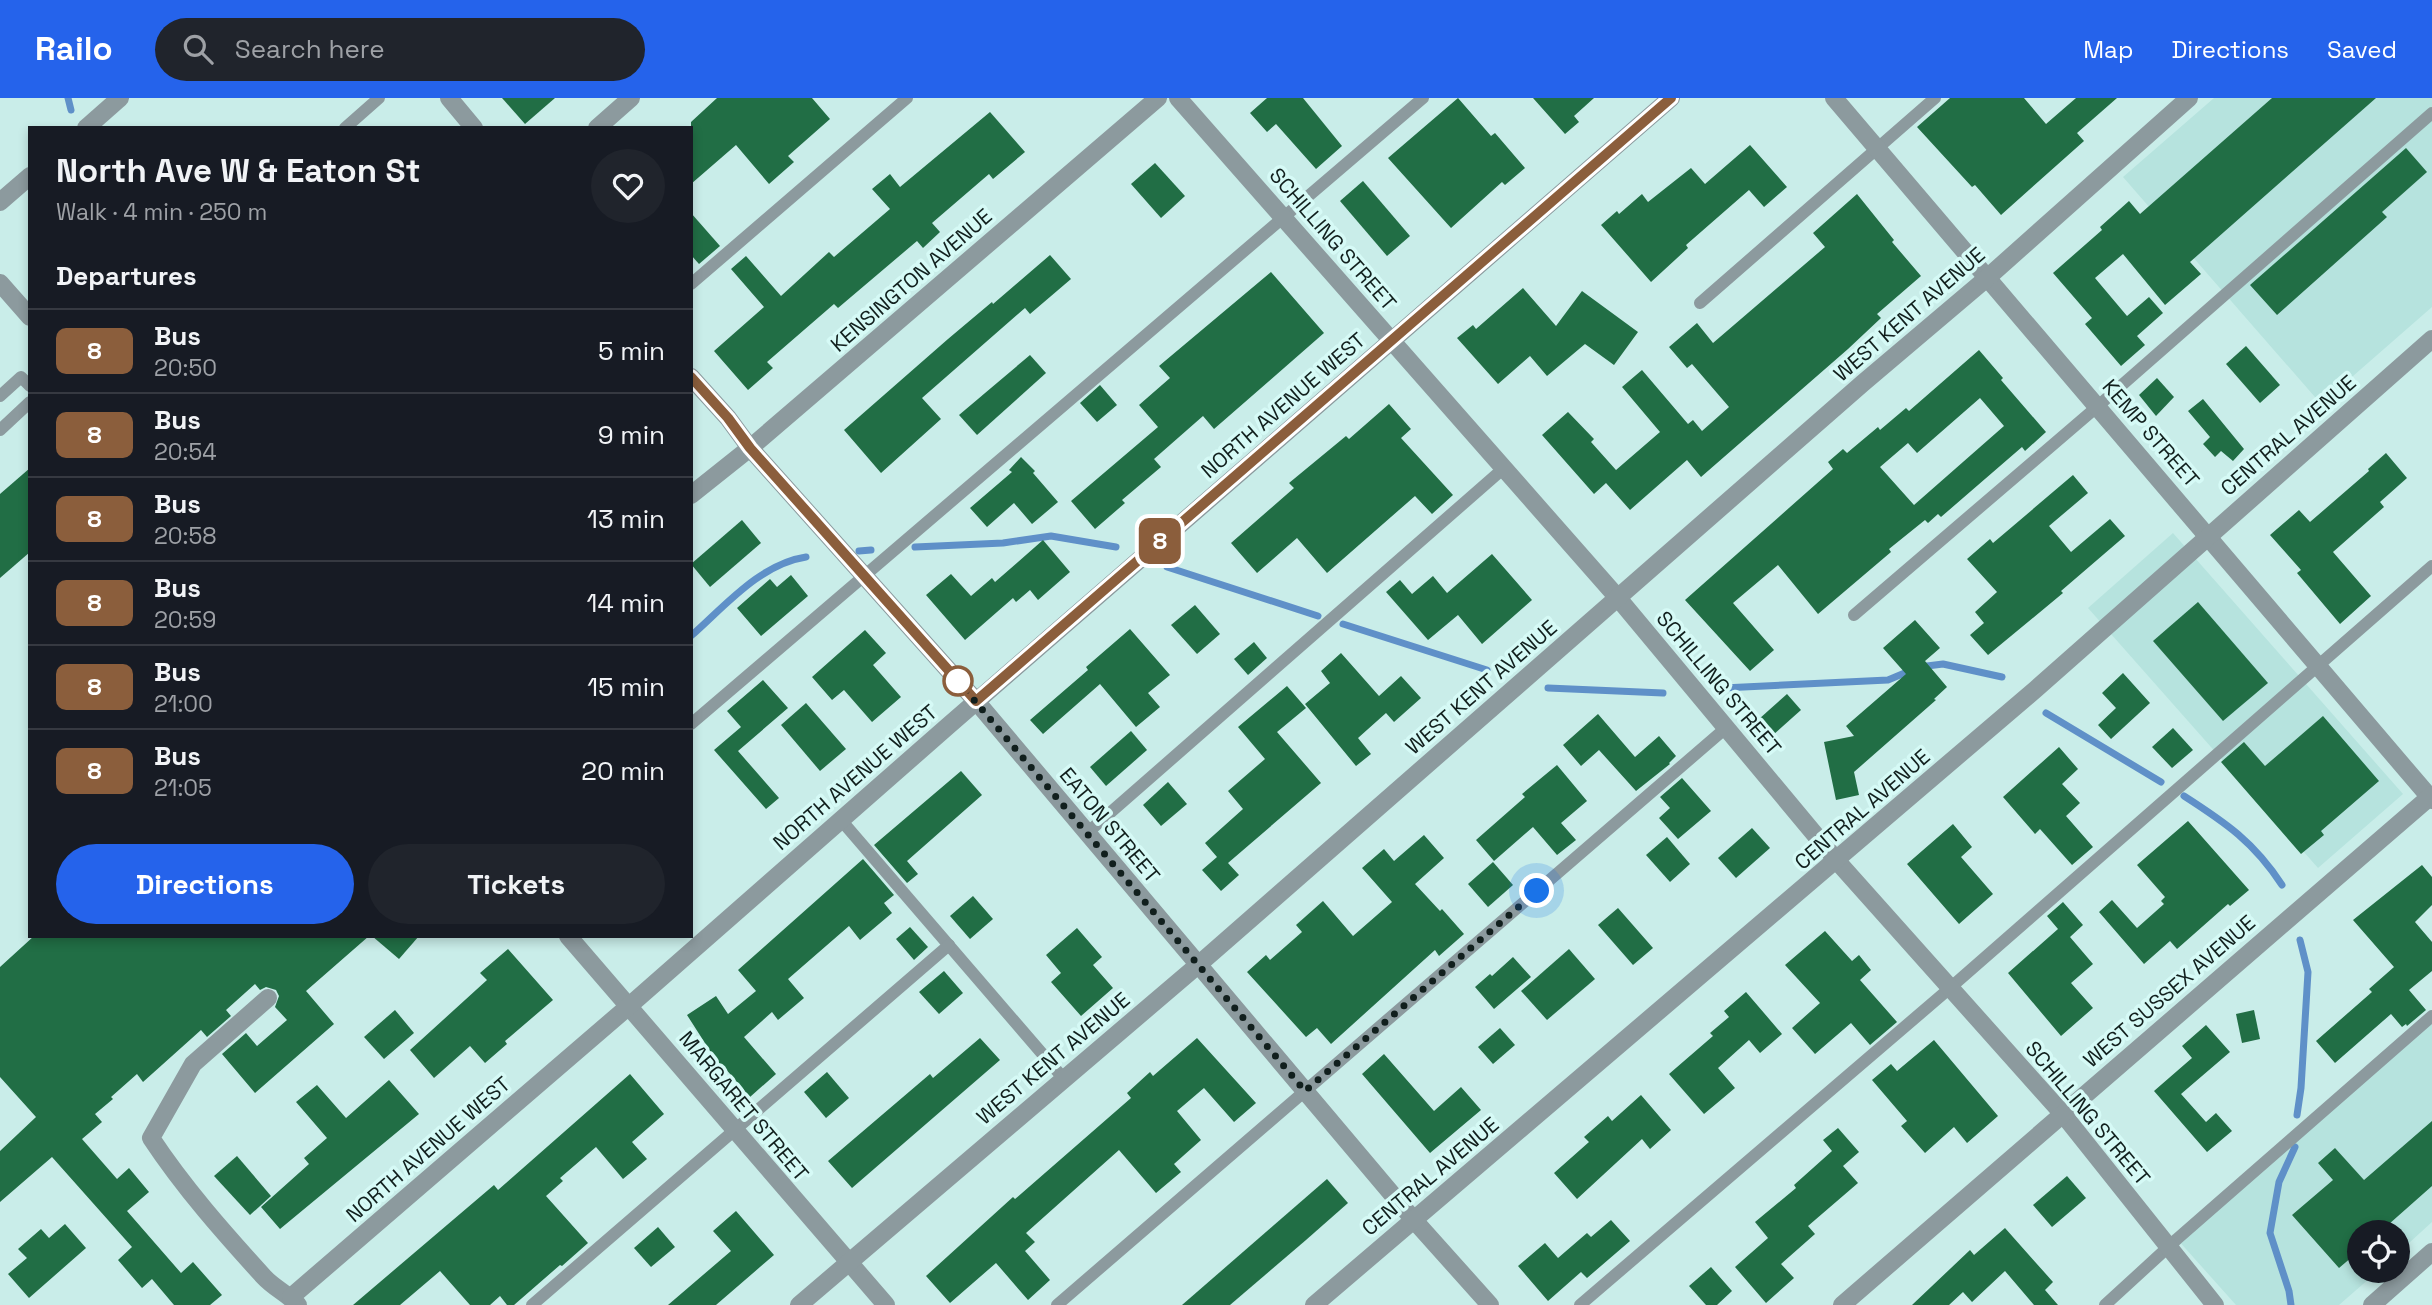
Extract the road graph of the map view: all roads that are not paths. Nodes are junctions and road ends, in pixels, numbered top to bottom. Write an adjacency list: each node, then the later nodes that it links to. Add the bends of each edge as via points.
1 (120, 98): 14 (street)
2 (379, 98): 15 (lane)
3 (449, 98): 16 (street)
4 (631, 98): 17 (street)
5 (907, 98): 23 (lane)
6 (1158, 98): 35 (street, KENSINGTON AVENUE)
7 (1178, 98): 21 (street, SCHILLING STREET)
8 (1423, 98): 21 (lane)
9 (1671, 98): 28 (street, NORTH AVENUE WEST)
10 (1834, 98): 18 (street, KEMP STREET)
11 (1936, 98): 18 (lane)
12 (2189, 98): 22 (street, WEST KENT AVENUE)
13 (2432, 113): 33 (lane)
14 (88, 126)
15 (347, 126)
16 (472, 126)
17 (599, 126)
18 (1877, 149): 22 (street, KEMP STREET); 25 (lane)
19 (28, 178): 20 (street)
20 (0, 202)
21 (1284, 218): 28 (street, SCHILLING STREET); 40 (lane)
22 (1987, 278): 33 (street, KEMP STREET); 41 (street, WEST KENT AVENUE)
23 (693, 282)
24 (0, 283): 26 (street)
25 (1700, 303)
26 (28, 315)
27 (2432, 339): 38 (street, CENTRAL AVENUE)
28 (1392, 341): 36 (street, SCHILLING STREET); 44 (street, NORTH AVENUE WEST)
29 (693, 379): 35 (street, EATON STREET)
30 (28, 383): 31 (lane, via 21,377)
31 (0, 396)
32 (28, 404): 34 (lane)
33 (2098, 406): 38 (street, KEMP STREET); 42 (lane)
34 (0, 430)
35 (750, 448): 37 (street, KENSINGTON AVENUE); 40 (street, EATON STREET)
36 (1504, 468): 41 (street, SCHILLING STREET); 49 (lane)
37 (693, 493)
38 (2208, 535): 43 (street, KEMP STREET); 50 (street, CENTRAL AVENUE)
39 (2432, 566): 43 (lane)
40 (865, 576): 44 (street, EATON STREET); 45 (lane)
41 (1618, 598): 46 (street, SCHILLING STREET); 53 (street, WEST KENT AVENUE)
42 (1854, 615)
43 (2318, 665): 47 (street, KEMP STREET); 54 (lane)
44 (976, 701): 48 (street, NORTH AVENUE WEST); 49 (street, EATON STREET)
45 (693, 722)
46 (1727, 727): 50 (street, SCHILLING STREET); 59 (lane)
47 (2431, 797): 60 (street, WEST SUSSEX AVENUE)
48 (841, 820): 52 (lane); 56 (street, NORTH AVENUE WEST)
49 (1087, 832): 53 (street, EATON STREET)
50 (1837, 861): 54 (street, SCHILLING STREET); 62 (street, CENTRAL AVENUE)
51 (570, 938): 56 (street, MARGARET STREET)
52 (949, 945): 58 (lane); 61 (lane)
53 (1198, 965): 58 (street, WEST KENT AVENUE); 59 (street, EATON STREET)
54 (1950, 988): 60 (street, SCHILLING STREET); 73 (lane)
55 (268, 998): 66 (street, via 193,1064 151,1138 177,1177 267,1281)
56 (629, 1006): 61 (street, MARGARET STREET); 66 (street, NORTH AVENUE WEST)
57 (2432, 1016): 63 (lane)
58 (1064, 1079): 65 (street, WEST KENT AVENUE)
59 (1305, 1091): 62 (street, EATON STREET); 70 (lane)
60 (2062, 1113): 63 (street, SCHILLING STREET); 74 (street, WEST SUSSEX AVENUE)
61 (734, 1130): 65 (street, MARGARET STREET); 67 (lane)
62 (1413, 1219): 71 (street, CENTRAL AVENUE); 72 (street, EATON STREET)
63 (2170, 1246): 75 (lane); 76 (street, SCHILLING STREET)
64 (2432, 1252): 77 (street)
65 (848, 1262): 68 (street, WEST KENT AVENUE); 69 (street, MARGARET STREET)
66 (296, 1303)
67 (532, 1305)
68 (799, 1305)
69 (886, 1305)
70 (1057, 1305)
71 (1314, 1305)
72 (1490, 1305)
73 (1580, 1305)
74 (1842, 1305)
75 (2105, 1305)
76 (2216, 1305)
77 (2372, 1305)

